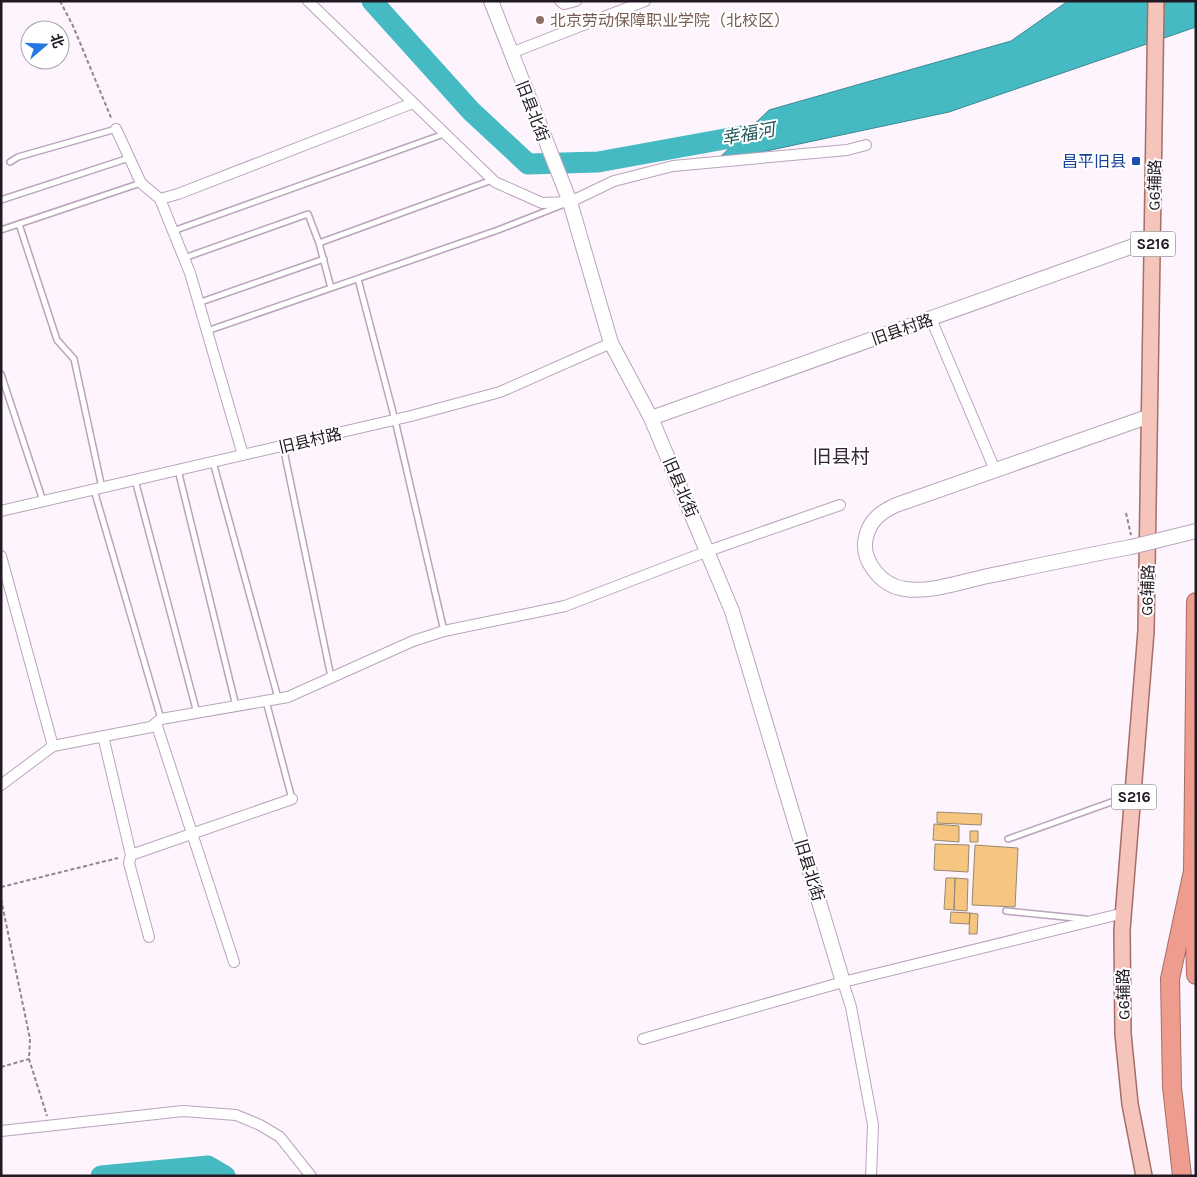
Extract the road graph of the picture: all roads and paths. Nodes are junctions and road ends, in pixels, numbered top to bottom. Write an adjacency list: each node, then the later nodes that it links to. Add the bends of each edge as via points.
1 (60, 1): 10 (path)
2 (308, 1): 9 (street)
3 (491, 1): 8 (street, 旧县北街)
4 (560, 1): 5 (street, via 564,4)
5 (576, 1)
6 (645, 1): 8 (street)
7 (1156, 1): 23 (main road, G6辅路 / S216)
8 (511, 53): 19 (street, 旧县北街)
9 (413, 103): 11 (street); 17 (street)
10 (116, 129): 13 (street); 14 (lane)
11 (444, 133): 15 (street); 22 (lane)
12 (866, 145): 19 (street, via 847,150 647,171 614,181)
13 (129, 158): 16 (street); 18 (lane)
14 (10, 162)
15 (492, 180): 19 (street, via 542,203); 24 (lane)
16 (140, 184): 17 (street); 20 (lane)
17 (160, 199): 22 (street)
18 (1, 200)
19 (570, 202): 27 (lane); 32 (street, 旧县北街)
20 (19, 224): 21 (lane); 43 (lane, via 57,340 74,359)
21 (1, 230)
22 (173, 231): 25 (street)
23 (1153, 239): 30 (street, 旧县村路); 34 (main road, G6辅路 / S216)
24 (319, 243): 25 (lane, via 308,214); 26 (lane)
25 (184, 258): 29 (street)
26 (324, 259): 28 (lane); 29 (lane)
27 (358, 279): 28 (lane); 36 (lane)
28 (331, 288): 31 (lane)
29 (198, 303): 31 (street)
30 (931, 319): 35 (street, 旧县村路); 41 (street)
31 (206, 331): 38 (street)
32 (611, 343): 35 (street, 旧县北街); 36 (street, 旧县村路, via 500,392)
33 (1, 374): 44 (lane)
34 (1150, 416): 41 (street); 63 (main road, G6辅路 / S216, via 1146,631)
35 (651, 418): 50 (street, 旧县北街)
36 (395, 420): 37 (street, 旧县村路); 53 (lane)
37 (283, 446): 38 (street, 旧县村路); 54 (lane)
38 (243, 455): 39 (street, 旧县村路)
39 (213, 462): 40 (street, 旧县村路); 55 (lane)
40 (178, 470): 42 (street, 旧县村路); 57 (lane)
41 (995, 470): 49 (street, via 880,513 865,538 868,558 876,573 898,587 924,589)
42 (135, 480): 43 (street, 旧县村路); 58 (lane)
43 (98, 488): 44 (street, 旧县村路); 59 (lane)
44 (43, 501): 46 (street, 旧县村路)
45 (840, 505): 50 (street)
46 (1, 510)
47 (1126, 513): 49 (path)
48 (1196, 531): 49 (street, bridge)
49 (1131, 544)
50 (708, 551): 53 (street, via 565,606); 77 (street, 旧县北街, via 732,611)
51 (1, 556): 61 (street)
52 (1196, 602): 68 (highway)
53 (444, 632): 54 (street, via 413,641)
54 (332, 677): 55 (street)
55 (278, 698): 56 (street)
56 (266, 700): 57 (street); 64 (lane)
57 (236, 706): 58 (street)
58 (197, 713): 59 (street)
59 (159, 721): 60 (street, via 151,727); 65 (street)
60 (103, 736): 61 (street); 67 (street)
61 (52, 746): 62 (street)
62 (1, 785)
63 (1134, 794): 66 (lane); 72 (main road, G6辅路 / S216)
64 (292, 799): 65 (street)
65 (193, 835): 67 (street); 75 (street)
66 (1008, 839)
67 (131, 854): 69 (path); 74 (street, via 129,863)
68 (1193, 871): 76 (highway); 86 (highway, via 1170,979 1172,1087)
69 (1, 887)
70 (1, 899): 79 (path, via 30,1039)
71 (1006, 911): 73 (lane)
72 (1124, 913): 73 (street); 85 (main road, G6辅路 / S216, via 1124,1034 1130,1104)
73 (1090, 920): 77 (street)
74 (149, 937)
75 (234, 962)
76 (1196, 974)
77 (843, 982): 78 (street); 84 (street, via 873,1125)
78 (643, 1039)
79 (29, 1059): 80 (path); 81 (path)
80 (1, 1067)
81 (50, 1125): 82 (street); 83 (street, via 183,1110 236,1115 280,1137)
82 (1, 1131)
83 (311, 1176)
84 (871, 1176)
85 (1144, 1176)
86 (1182, 1176)

